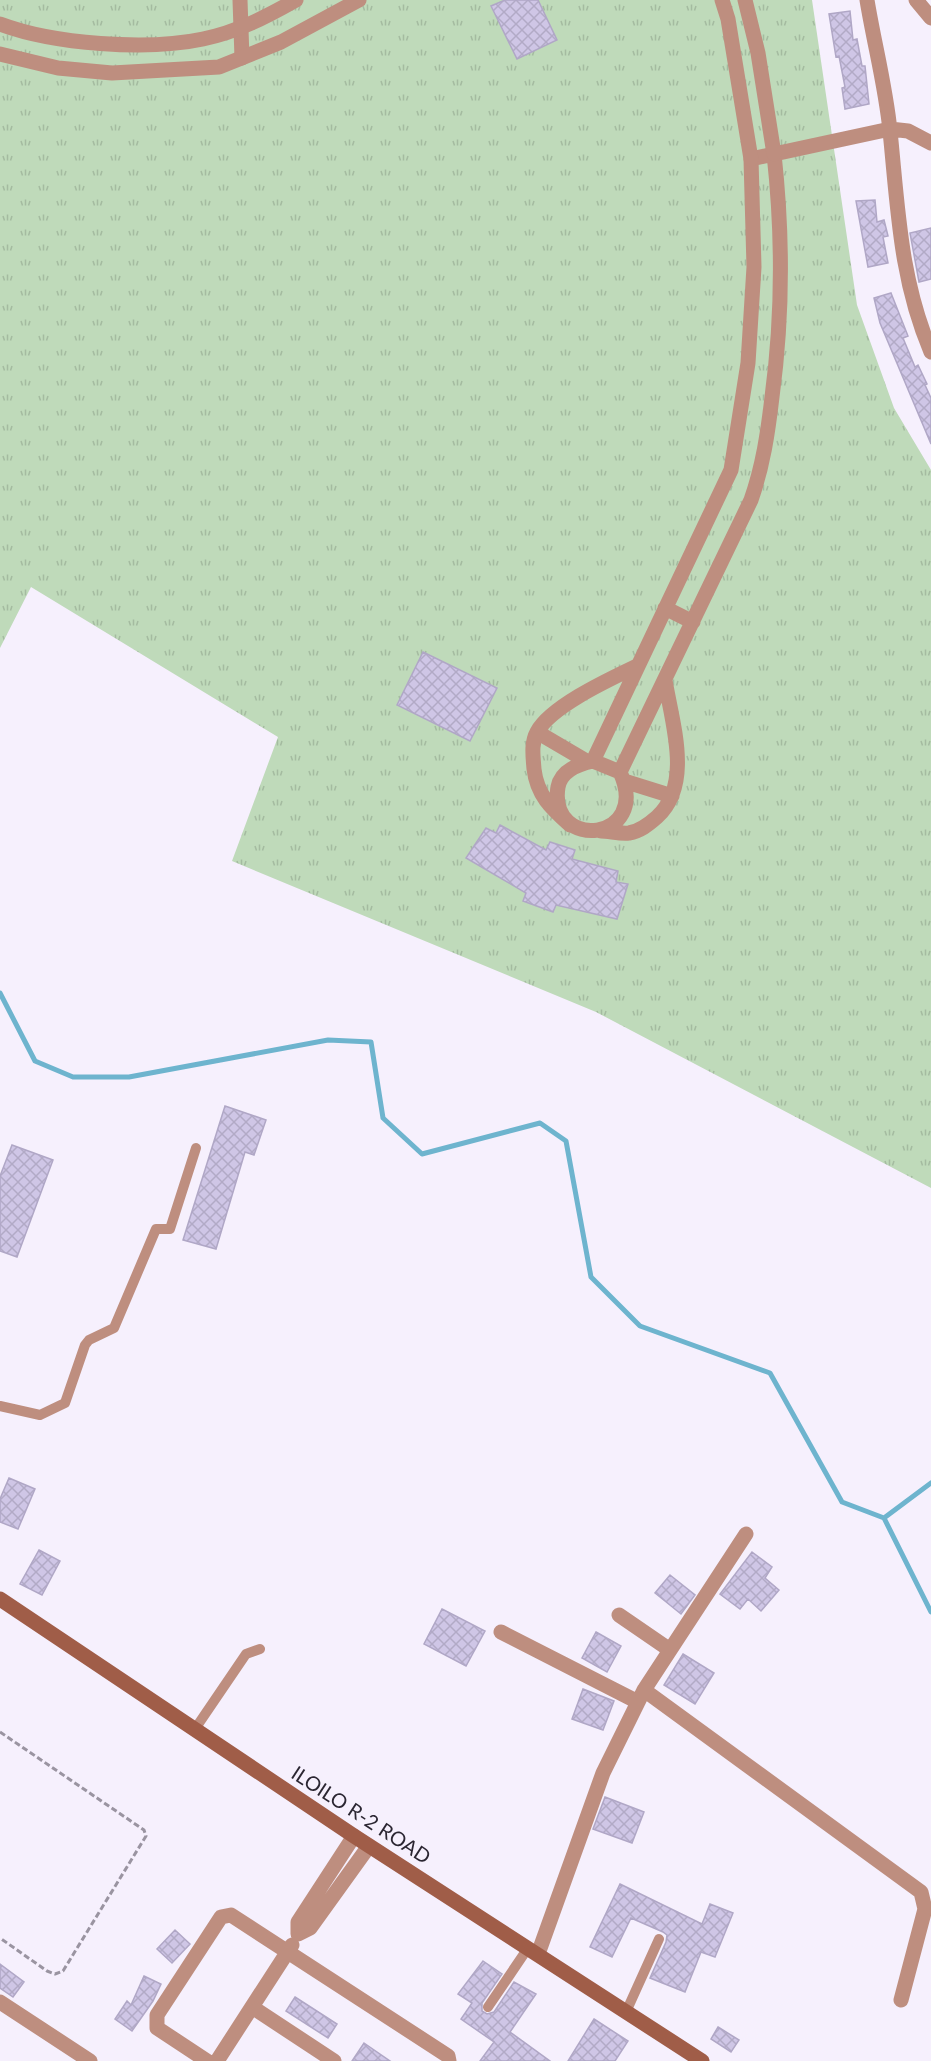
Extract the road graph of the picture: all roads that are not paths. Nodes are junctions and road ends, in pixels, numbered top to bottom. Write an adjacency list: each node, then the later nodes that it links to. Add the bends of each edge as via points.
1 (240, 0): 10 (street)
2 (296, 0): 10 (street)
3 (360, 0): 12 (street, via 281,42)
4 (722, 0): 16 (street)
5 (745, 0): 15 (street)
6 (867, 0): 13 (street)
7 (916, 0): 8 (street)
8 (931, 18)
9 (0, 24): 10 (street, via 85,42 148,45 203,39)
10 (240, 28): 12 (street)
11 (0, 54): 12 (street, via 58,68 112,72 219,67)
12 (242, 57)
13 (890, 129): 14 (street, via 908,131); 15 (street); 17 (street, via 899,238)
14 (931, 143)
15 (774, 154): 16 (street); 19 (street, via 782,288 780,333 761,473)
16 (751, 159): 18 (street, via 754,267 748,363 731,470)
17 (931, 352)
18 (664, 608): 19 (street); 20 (street)
19 (693, 622): 21 (street)
20 (637, 666): 22 (street, via 595,686 555,713); 23 (street)
21 (665, 681): 24 (street); 25 (street, via 677,762)
22 (537, 732): 23 (street); 26 (street, via 532,750 535,782 547,806)
23 (591, 761): 24 (street); 26 (street, via 573,766 559,783 556,799)
24 (622, 777): 25 (street); 27 (street, via 628,794 624,812 613,825)
25 (672, 796): 27 (street, via 647,826 628,833)
26 (570, 825): 27 (street, via 583,831)
27 (601, 831)
28 (196, 1148): 29 (lane, via 170,1228 156,1229 114,1328 85,1345 65,1403 40,1415)
29 (0, 1406)
30 (746, 1534): 35 (street)
31 (0, 1599): 37 (main road, ILOILO R-2 ROAD)
32 (619, 1615): 35 (street)
33 (501, 1632): 36 (street)
34 (260, 1649): 37 (lane, via 246,1654)
35 (670, 1650): 36 (street)
36 (641, 1696): 40 (street); 43 (street, via 603,1773)
37 (195, 1729): 38 (main road, ILOILO R-2 ROAD)
38 (354, 1836): 39 (main road, ILOILO R-2 ROAD); 41 (street, via 298,1922)
39 (369, 1846): 41 (street, via 310,1928); 43 (main road, ILOILO R-2 ROAD)
40 (928, 1897): 45 (street)
41 (298, 1934): 44 (street)
42 (659, 1940): 49 (lane)
43 (533, 1951): 48 (lane); 49 (main road, ILOILO R-2 ROAD)
44 (288, 1953): 47 (street); 52 (street, via 231,1915 221,1917 156,2022 157,2028); 55 (street, via 448,2056)
45 (901, 2000)
46 (0, 2002): 51 (street)
47 (252, 2007): 53 (street); 54 (street)
48 (488, 2007)
49 (626, 2012): 50 (main road, ILOILO R-2 ROAD)
50 (684, 2056): 56 (main road, ILOILO R-2 ROAD)
51 (90, 2061)
52 (207, 2061)
53 (217, 2061)
54 (334, 2061)
55 (449, 2061)
56 (702, 2061)

